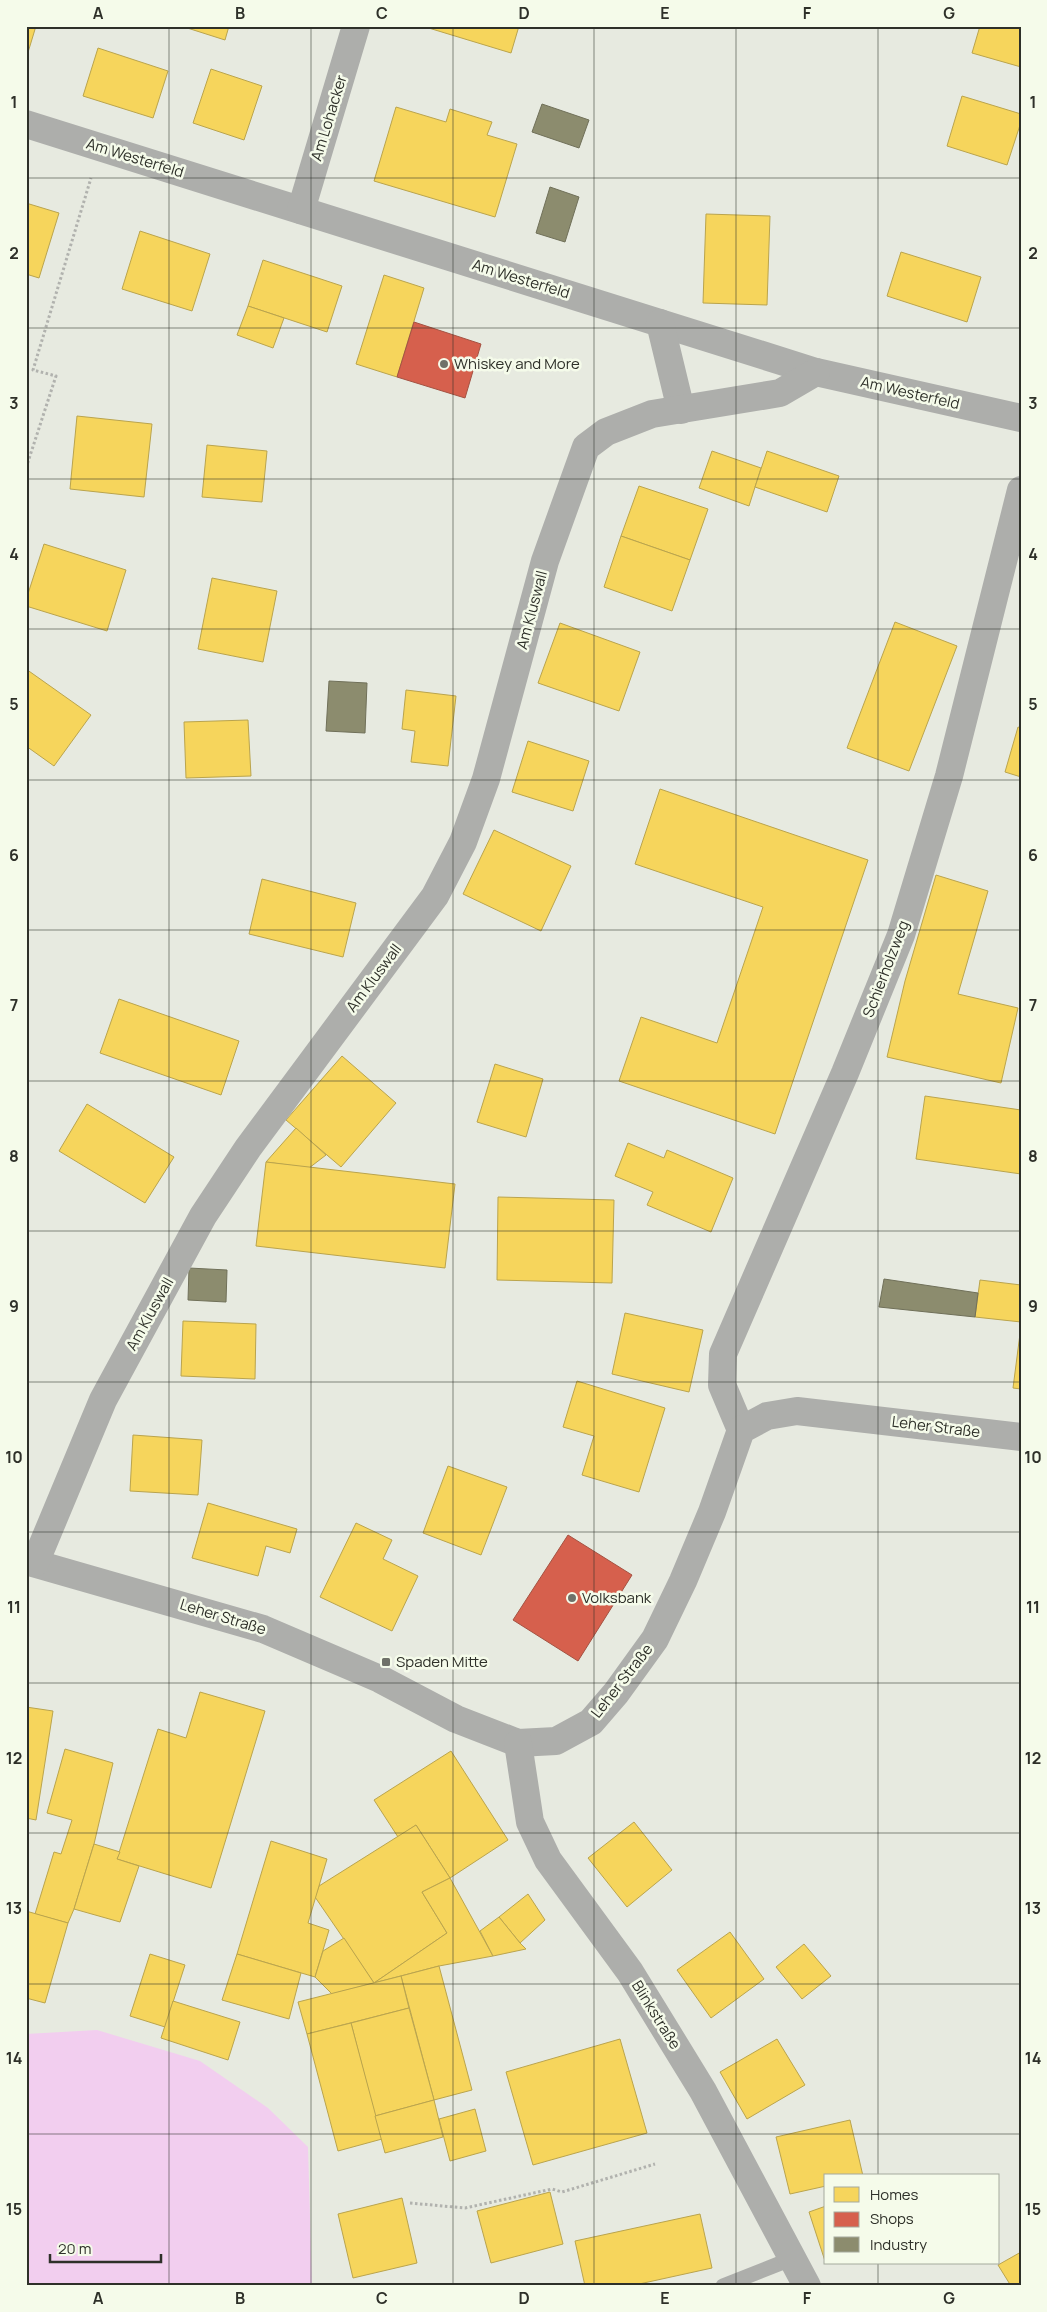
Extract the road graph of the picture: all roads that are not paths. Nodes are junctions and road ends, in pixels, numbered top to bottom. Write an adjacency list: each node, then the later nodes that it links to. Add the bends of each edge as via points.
1 (356, 26): 3 (street, Am Lohacker)
2 (26, 124): 3 (street, Am Westerfeld)
3 (301, 210): 4 (street, Am Westerfeld)
4 (660, 323): 5 (street, Am Westerfeld); 6 (street)
5 (816, 372): 6 (street, Am Kluswall, via 780,393); 7 (street, Am Westerfeld)
6 (681, 410): 11 (street, Am Kluswall, via 652,414 606,432 586,447 545,561 486,779 464,842 435,896 248,1148 203,1216 102,1400)
7 (1021, 418)
8 (1021, 490): 9 (street, Schierholzweg, via 949,776 901,935 723,1354 722,1385)
9 (741, 1430): 10 (street, Leher Straße, via 767,1416 797,1411); 12 (street, Leher Straße, via 712,1512 655,1639 591,1722 556,1741)
10 (1021, 1437)
11 (31, 1562): 12 (street, Leher Straße, via 263,1629 380,1679 456,1719)
12 (518, 1743): 13 (street, Blinkstraße, via 530,1822 548,1860 630,1972 703,2091)
13 (791, 2259): 14 (lane); 15 (street, Blinkstraße)
14 (723, 2286)
15 (807, 2286)

